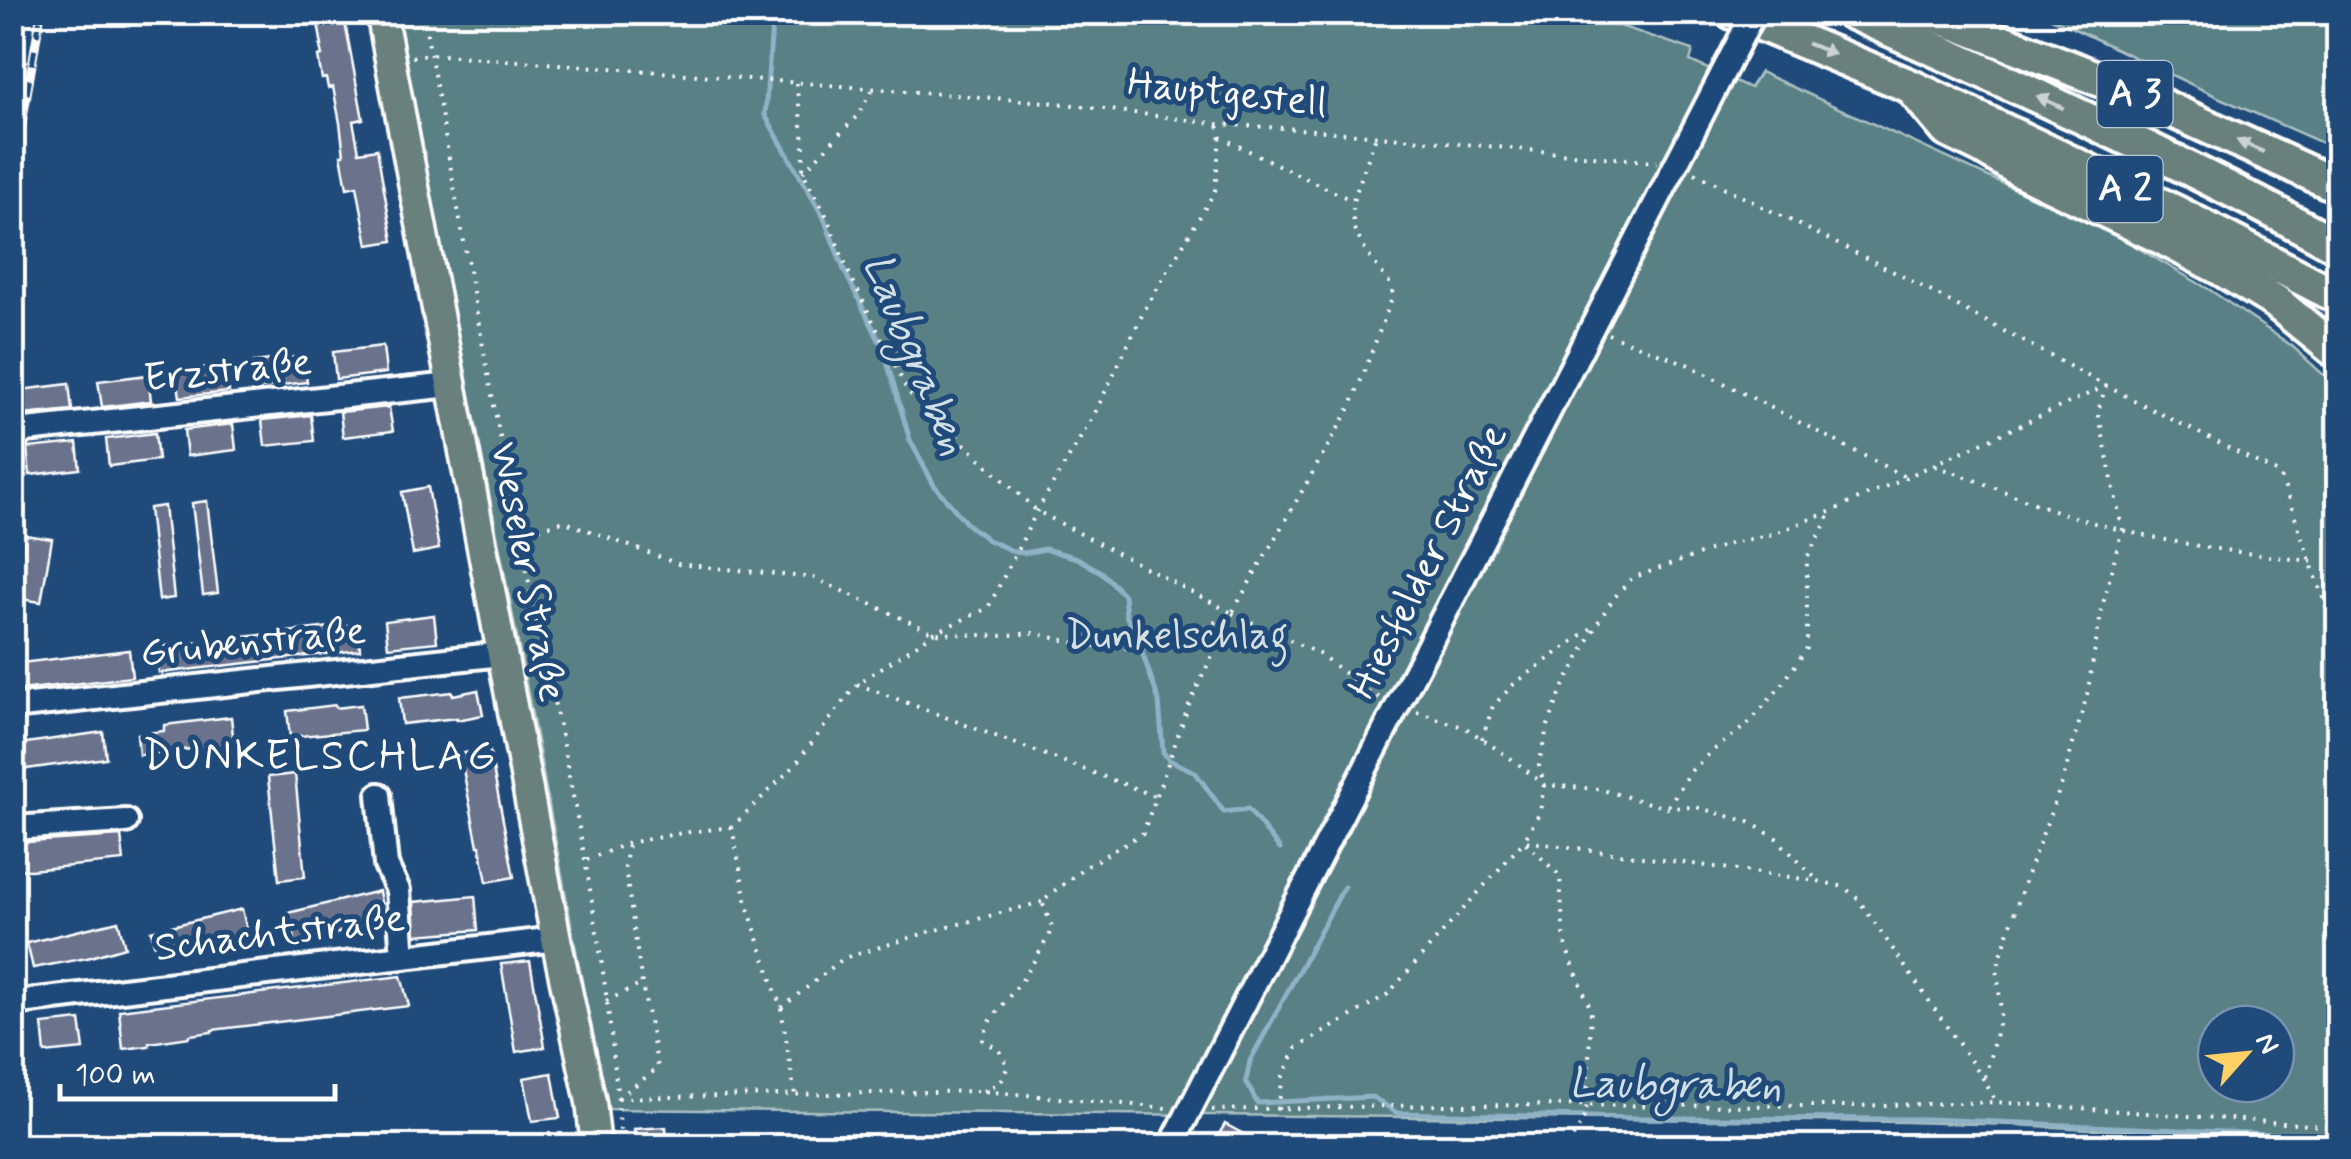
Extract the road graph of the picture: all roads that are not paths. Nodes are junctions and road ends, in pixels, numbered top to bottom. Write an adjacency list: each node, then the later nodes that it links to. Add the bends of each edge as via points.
1 (381, 12): 13 (main road, Weseler Straße)
2 (1732, 12): 6 (highway, one-way to 6)
3 (1754, 12): 24 (street, Hiesfelder Straße, bridge)
4 (1851, 12): 9 (highway, A 2, one-way to 4, via 2056,104)
5 (1928, 12): 8 (highway, A 3, one-way to 5, via 2126,90)
6 (1910, 86): 7 (highway, via 1947,130); 10 (highway, A 2)
7 (1982, 147): 11 (highway, via 2166,230); 12 (highway, via 2220,268 2276,302)
8 (2338, 186)
9 (2338, 246)
10 (2338, 297)
11 (2338, 326)
12 (2338, 353)
13 (451, 384): 14 (street, Erzstraße, via 26,430); 15 (main road, Weseler Straße)
14 (14, 440)
15 (502, 654): 16 (street, Grubenstraße); 20 (main road, Weseler Straße)
16 (12, 707)
17 (379, 795): 21 (street)
18 (126, 821): 19 (street)
19 (12, 828)
20 (556, 938): 21 (street, Schachtstraße); 23 (main road, Weseler Straße)
21 (403, 957): 22 (street, Schachtstraße)
22 (12, 1003)
23 (596, 1146)
24 (1170, 1146)

